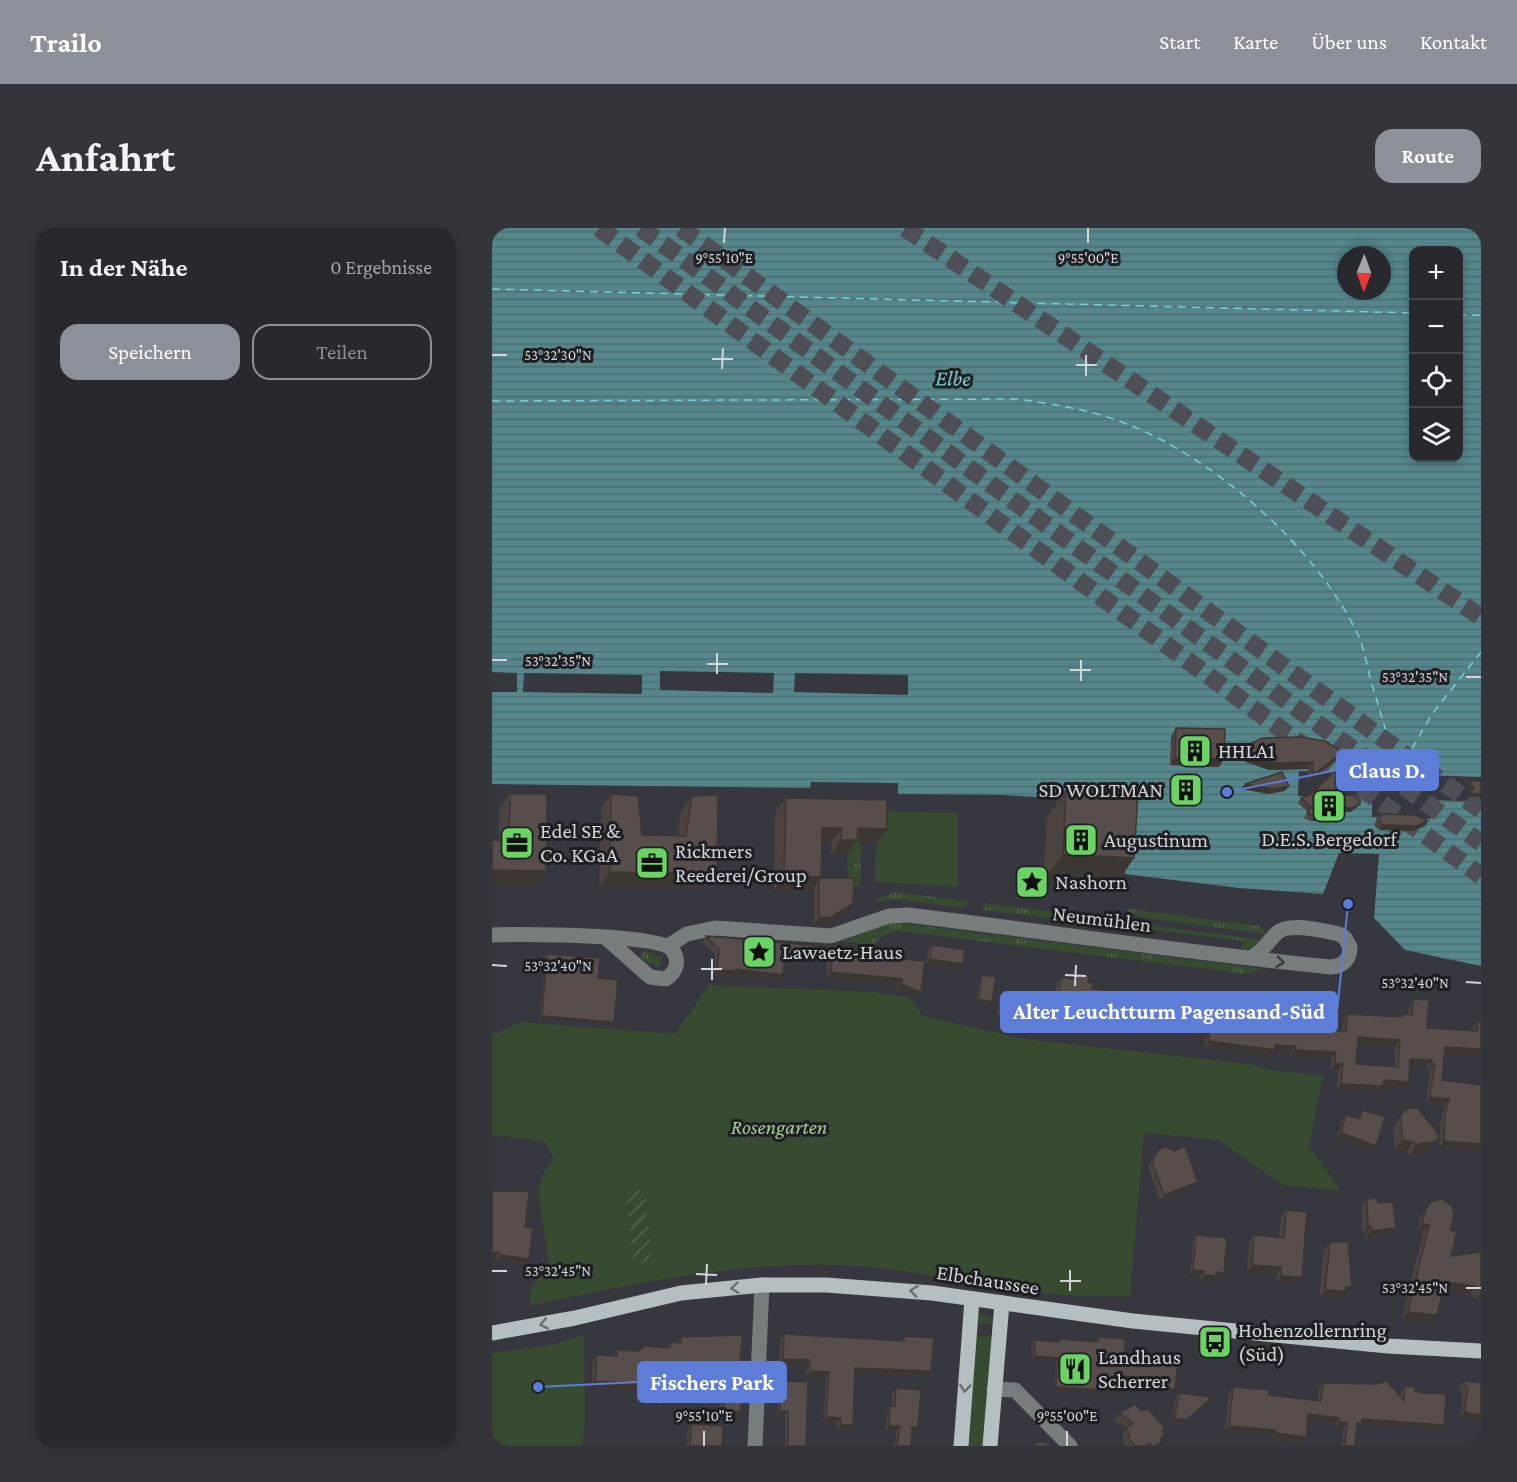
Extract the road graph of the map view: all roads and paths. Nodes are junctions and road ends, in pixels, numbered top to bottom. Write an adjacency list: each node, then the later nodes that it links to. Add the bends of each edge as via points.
1 (492, 934): 2 (street)
2 (607, 939): 3 (street, via 652,941); 3 (street, via 655,980 666,979 675,970 677,960)
3 (668, 946): 4 (street, Neumühlen, via 687,934 715,928 831,936 889,916 908,915)
4 (1251, 958): 4 (street, Neumühlen, one-way to 4, via 1335,967 1347,960 1350,947 1339,934 1289,927)
5 (762, 1285): 6 (main road, Elbchaussee, one-way to 5, via 878,1287); 8 (main road, Elbchaussee, one-way to 8, via 681,1293 575,1318); 11 (street)
6 (972, 1299): 7 (main road, Elbchaussee); 12 (main road, one-way to 12)
7 (1002, 1303): 9 (main road, Elbchaussee, via 1161,1324); 10 (main road)
8 (492, 1332)
9 (1481, 1351)
10 (994, 1389): 13 (main road); 14 (street, via 1015,1390)
11 (755, 1446)
12 (961, 1446)
13 (990, 1446)
14 (1070, 1446)

